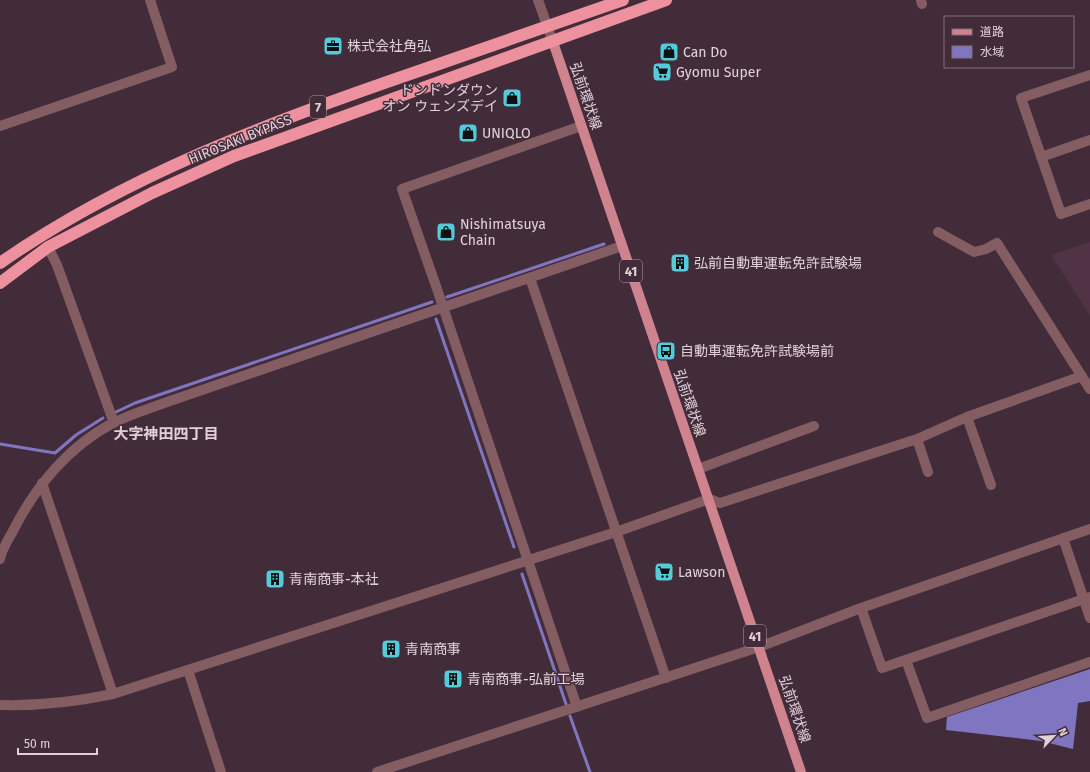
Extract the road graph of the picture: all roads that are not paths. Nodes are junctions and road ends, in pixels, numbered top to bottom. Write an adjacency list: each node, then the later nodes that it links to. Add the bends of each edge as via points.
1 (150, 0): 8 (street, via 172,67)
2 (538, 0): 5 (street)
3 (623, 0): 5 (highway, HIROSAKI BYPASS / 7)
4 (666, 0): 6 (highway, HIROSAKI BYPASS / 7)
5 (548, 26): 6 (street); 14 (highway, HIROSAKI BYPASS / 7, via 337,99 231,141 108,198)
6 (553, 42): 9 (main road, 弘前環状線 / 41); 16 (highway, HIROSAKI BYPASS / 7, via 234,156 152,193)
7 (1090, 75): 11 (street, via 1022,98)
8 (0, 126)
9 (581, 126): 15 (main road, 弘前環状線 / 41); 23 (street, via 402,189)
10 (1090, 140): 11 (street)
11 (1042, 157): 12 (street, via 1061,214)
12 (1090, 204)
13 (938, 232): 24 (street, via 974,252 997,243)
14 (27, 244): 17 (highway); 19 (highway, HIROSAKI BYPASS / 7)
15 (622, 246): 20 (street); 30 (main road, 弘前環状線 / 41)
16 (48, 247): 18 (highway, HIROSAKI BYPASS / 7); 27 (street, via 57,265)
17 (0, 258)
18 (31, 260): 21 (highway, HIROSAKI BYPASS / 7); 22 (highway)
19 (0, 263)
20 (530, 278): 23 (street); 36 (street)
21 (0, 283)
22 (0, 287)
23 (443, 308): 27 (street, via 170,401); 39 (street)
24 (1082, 376): 25 (street); 26 (street)
25 (1090, 389)
26 (967, 417): 29 (street); 33 (street)
27 (114, 423): 32 (street, via 67,456)
28 (814, 426): 30 (street)
29 (918, 439): 31 (street); 34 (street, via 720,503)
30 (698, 469): 34 (main road, 弘前環状線 / 41)
31 (928, 472)
32 (42, 483): 38 (street, via 25,506); 48 (street)
33 (991, 485)
34 (709, 499): 36 (street); 43 (main road, 弘前環状線 / 41)
35 (1090, 529): 37 (street)
36 (616, 532): 39 (street); 47 (street)
37 (1063, 538): 40 (street); 41 (street)
38 (0, 559)
39 (528, 560): 46 (street); 50 (street)
40 (1087, 598): 42 (street); 44 (street)
41 (861, 608): 43 (street); 44 (street, via 882,668)
42 (1090, 618)
43 (759, 647): 47 (street); 53 (main road, 弘前環状線 / 41)
44 (906, 660): 45 (street, via 927,718)
45 (1090, 662)
46 (188, 670): 48 (street); 51 (street)
47 (666, 678): 50 (street)
48 (113, 694): 49 (street, via 66,703)
49 (0, 705)
50 (577, 707): 52 (street)
51 (221, 772)
52 (377, 772)
53 (801, 772)

